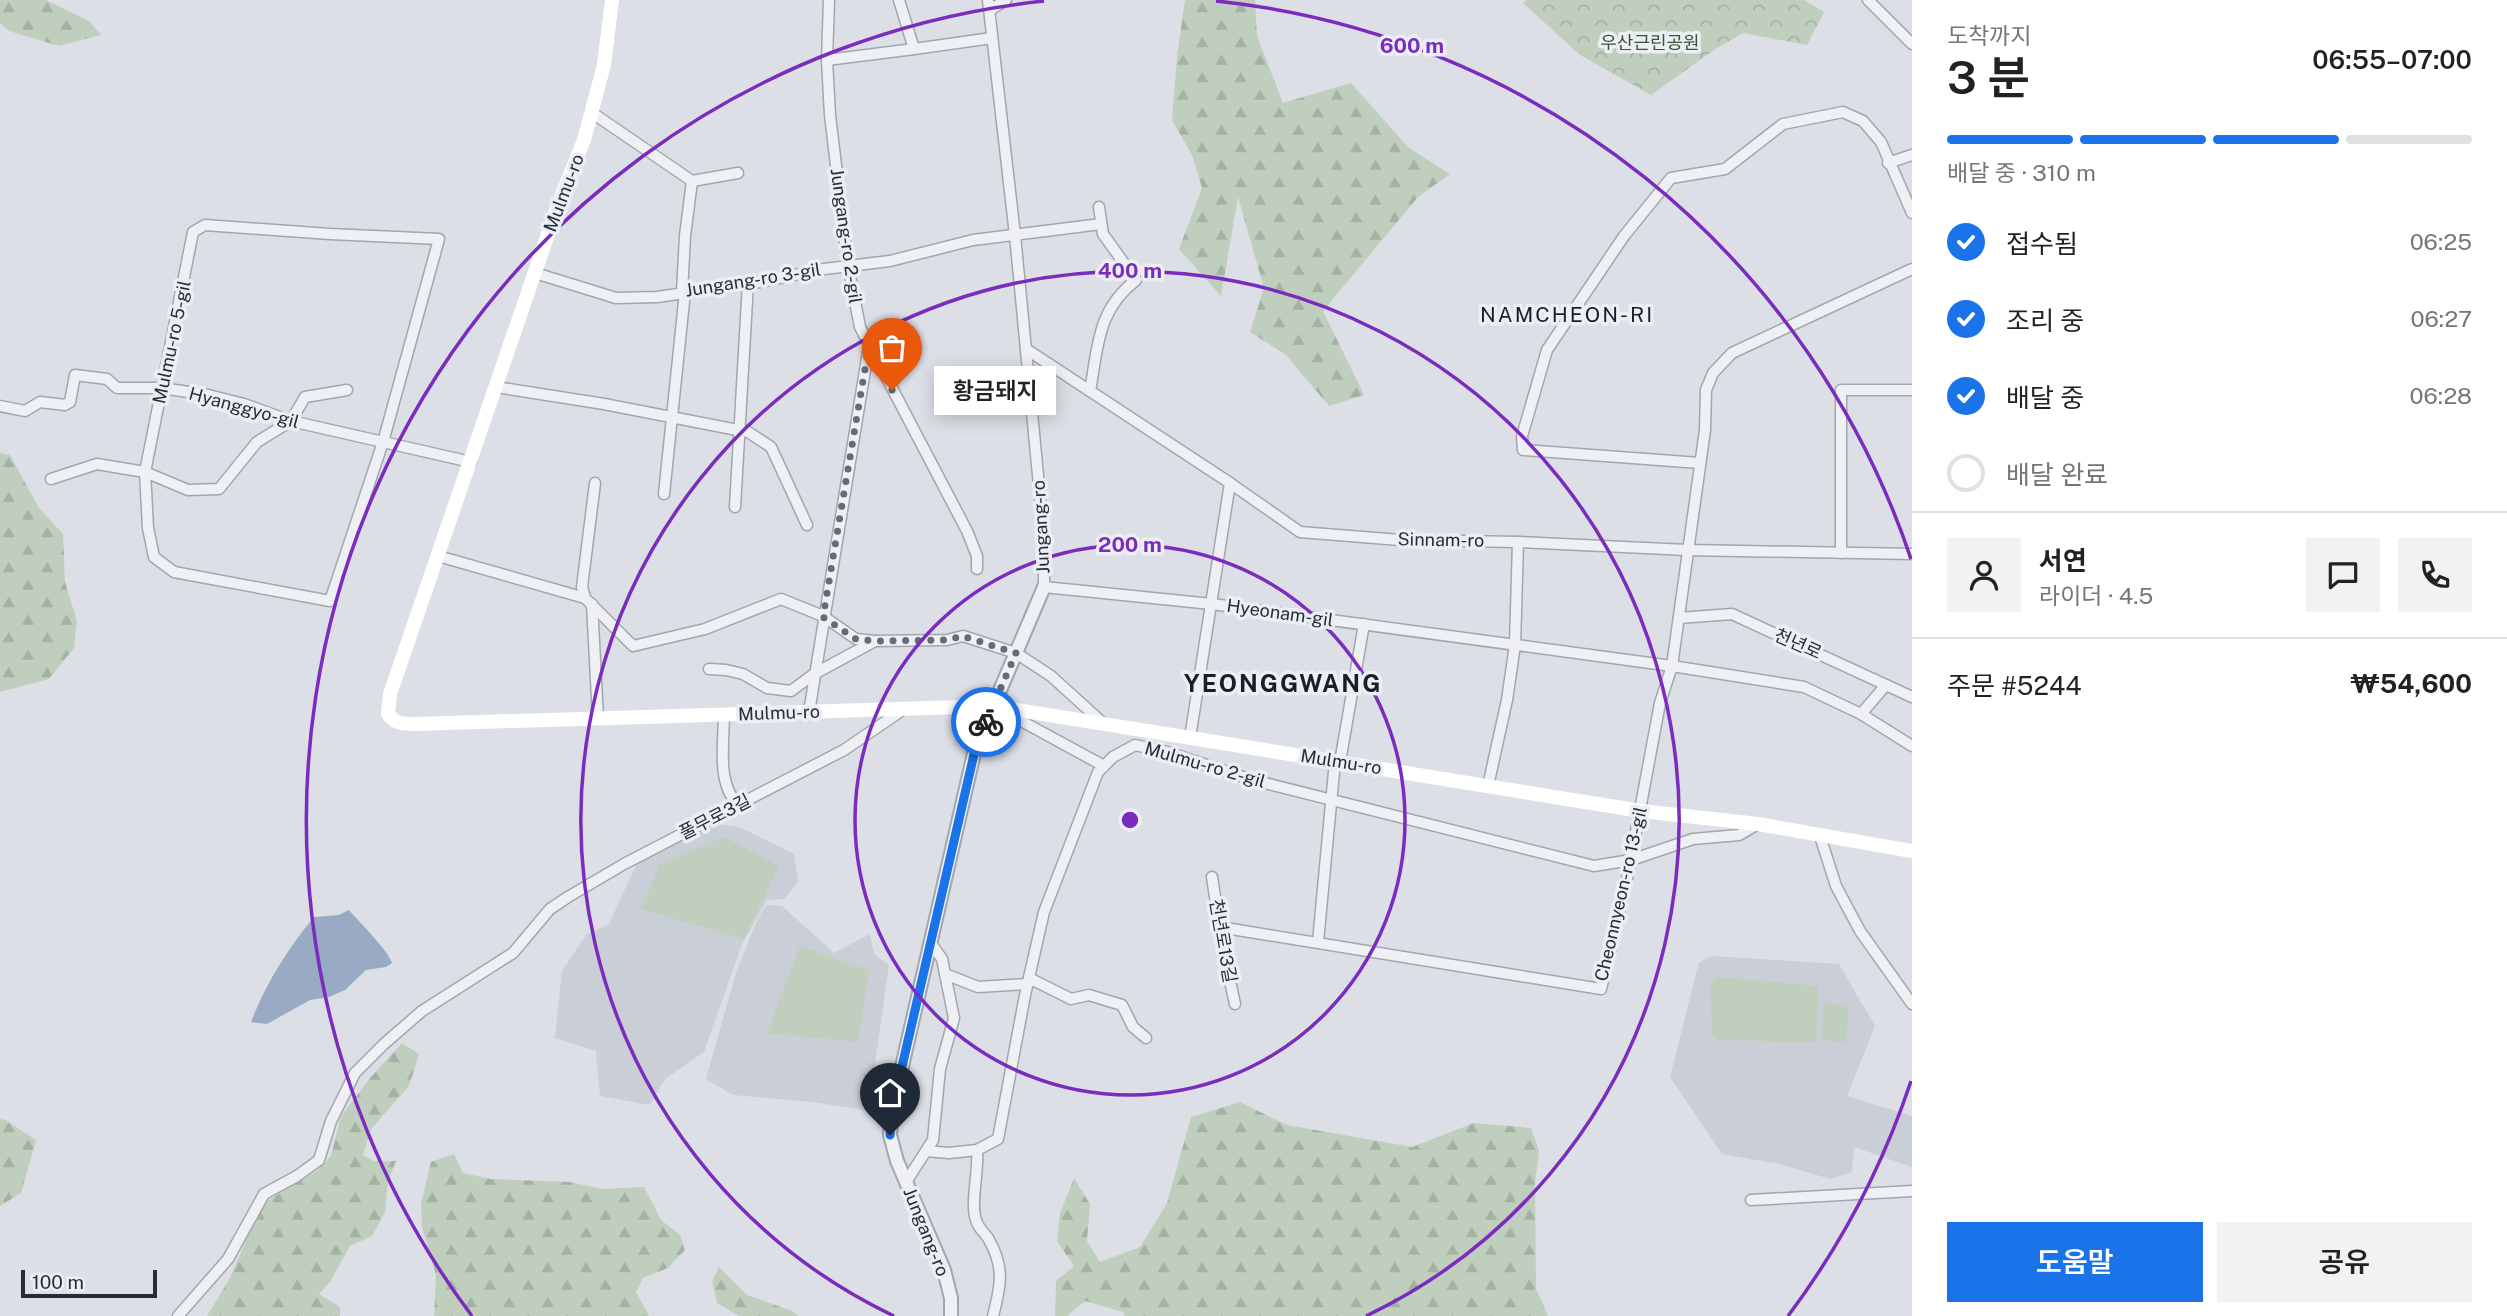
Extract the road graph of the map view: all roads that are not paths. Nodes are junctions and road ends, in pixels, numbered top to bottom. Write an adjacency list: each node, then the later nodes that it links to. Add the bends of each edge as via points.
1 (612, 0): 11 (main road, Mulmu-ro, via 604,65)
2 (829, 0): 10 (street, Jungang-ro 2-gil)
3 (899, 0): 9 (street)
4 (1006, 0): 6 (street)
5 (1868, 0): 8 (street)
6 (989, 5): 7 (street, Jungang-ro)
7 (992, 38): 9 (street); 19 (street, Jungang-ro)
8 (1912, 44)
9 (914, 49): 10 (street)
10 (827, 60): 20 (street, Jungang-ro 2-gil)
11 (591, 112): 15 (street); 22 (main road, Mulmu-ro)
12 (1912, 155): 13 (street)
13 (1888, 163): 17 (street); 38 (street, via 1872,131 1843,111 1783,124 1726,169 1671,178 1624,236 1547,350 1522,436 1523,450)
14 (738, 173): 15 (street)
15 (692, 181): 24 (street)
16 (1099, 207): 18 (street)
17 (1912, 213)
18 (1101, 224): 19 (street, Jungang-ro 3-gil); 31 (street, via 1103,234 1136,280 1112,303 1102,323)
19 (1015, 235): 20 (street, Jungang-ro 3-gil); 26 (street, Jungang-ro)
20 (848, 266): 23 (street, Jungang-ro 3-gil); 25 (street, Jungang-ro 2-gil, via 860,327)
21 (1912, 270): 38 (street, Cheonnyeon-ro 13-gil, via 1732,353 1713,373 1706,390)
22 (535, 273): 24 (street, Jungang-ro 3-gil, via 616,298); 27 (main road, Mulmu-ro)
23 (748, 284): 24 (street, Jungang-ro 3-gil); 35 (street)
24 (684, 292): 33 (street)
25 (869, 345): 51 (street, Jungang-ro 2-gil, via 967,531); 55 (street)
26 (1026, 349): 31 (street, Sinnam-ro); 52 (street, Jungang-ro, via 1044,538)
27 (496, 387): 33 (street); 37 (main road, Mulmu-ro)
28 (162, 388): 32 (street, Hyanggyo-gil, via 117,388 107,379 75,375 70,402 65,405 40,402 25,411); 34 (street, Hyanggyo-gil, via 244,404); 36 (street, Mulmu-ro 5-gil, via 193,232 205,225 439,239); 39 (street, Mulmu-ro 5-gil)
29 (347, 390): 34 (street, via 305,397)
30 (1912, 390): 48 (street, via 1841,390)
31 (1090, 391): 42 (street, Sinnam-ro)
32 (0, 406)
33 (672, 417): 35 (street); 43 (street)
34 (291, 421): 36 (street, Hyanggyo-gil); 39 (street, via 257,442 219,488 188,490)
35 (740, 431): 44 (street); 45 (street, via 771,447)
36 (383, 442): 37 (street, Hyanggyo-gil); 39 (street, Mulmu-ro 5-gil, via 330,601 174,572 154,557)
37 (471, 463): 50 (main road, Mulmu-ro)
38 (1700, 463): 47 (street, Cheonnyeon-ro 13-gil)
39 (145, 472): 40 (street, via 97,464)
40 (51, 479)
41 (594, 483): 53 (street, via 582,587)
42 (1230, 483): 46 (street, Sinnam-ro, via 1300,532); 54 (street)
43 (664, 494)
44 (735, 506)
45 (807, 525)
46 (1518, 542): 47 (street, Sinnam-ro); 59 (street)
47 (1688, 550): 48 (street, Sinnam-ro); 56 (street, Cheonnyeon-ro 13-gil)
48 (1841, 553): 49 (street, Sinnam-ro)
49 (1912, 554)
50 (438, 556): 53 (street); 71 (main road, Mulmu-ro, via 390,694 388,714 392,720 416,724)
51 (977, 569)
52 (1044, 587): 54 (street, Hyeonam-gil); 60 (street, Jungang-ro)
53 (589, 601): 55 (street, via 633,646 705,629 781,599); 71 (street)
54 (1212, 604): 57 (street, Hyeonam-gil); 73 (street)
55 (823, 617): 58 (street, via 856,639); 63 (street)
56 (1679, 618): 61 (street, Cheonnyeon-ro 13-gil); 64 (street, 천년로, via 1732,614)
57 (1364, 624): 59 (street, Hyeonam-gil); 75 (street)
58 (875, 641): 60 (street, via 962,636); 63 (street)
59 (1515, 645): 61 (street, Hyeonam-gil); 77 (street)
60 (1016, 653): 66 (street, Jungang-ro); 72 (street, via 1051,676)
61 (1672, 666): 70 (street, Hyeonam-gil, via 1804,687); 80 (street, Cheonnyeon-ro 13-gil, via 1660,704)
62 (709, 669): 63 (street, via 735,672 767,688 791,691)
63 (814, 674): 68 (street)
64 (1886, 685): 65 (street, 천년로); 70 (street)
65 (1912, 697)
66 (993, 706): 67 (main road, Mulmu-ro); 72 (main road, Mulmu-ro); 76 (street); 87 (street, Jungang-ro, via 975,750)
67 (904, 709): 68 (main road, Mulmu-ro); 79 (street, 풀무로3길, via 844,750)
68 (809, 712): 69 (main road, Mulmu-ro)
69 (724, 714): 71 (main road, Mulmu-ro); 79 (street, via 724,776)
70 (1861, 714): 74 (street, Hyeonam-gil)
71 (598, 718)
72 (1104, 724): 73 (main road, Mulmu-ro)
73 (1190, 738): 75 (main road, Mulmu-ro)
74 (1912, 747)
75 (1337, 762): 77 (main road, Mulmu-ro); 78 (street)
76 (1104, 766): 78 (street, Mulmu-ro 2-gil, via 1135,745); 90 (street, Mulmu-ro 2-gil, via 1088,793 1044,912)
77 (1488, 786): 80 (main road, Mulmu-ro)
78 (1331, 799): 84 (street, Mulmu-ro 2-gil, via 1594,866); 88 (street)
79 (739, 805): 99 (street, 풀무로3길, via 624,864 550,909 513,953 422,1011 384,1044 355,1073 331,1121 319,1160 264,1194 228,1259)
80 (1641, 811): 81 (main road, Mulmu-ro); 84 (street, Cheonnyeon-ro 13-gil)
81 (1758, 824): 82 (main road, Mulmu-ro); 84 (street, Mulmu-ro 2-gil, via 1739,835 1693,839)
82 (1821, 836): 83 (main road, Mulmu-ro); 92 (street, via 1836,886 1860,931)
83 (1912, 851)
84 (1631, 860): 88 (street, Cheonnyeon-ro 13-gil, via 1601,989)
85 (1212, 877): 86 (street, 천년로13길)
86 (1219, 927): 88 (street, Cheonnyeon-ro 13-gil); 91 (street, 천년로13길)
87 (930, 942): 89 (street, via 942,959); 96 (street, Jungang-ro, via 892,1110 890,1135)
88 (1318, 942)
89 (945, 974): 90 (street, via 978,987); 95 (street, via 954,1018 940,1069 933,1140)
90 (1028, 981): 93 (street, via 1071,999 1089,995 1122,1004 1133,1027); 94 (street, Mulmu-ro 2-gil, via 998,1139)
91 (1235, 1004)
92 (1912, 1004)
93 (1146, 1038)
94 (977, 1150): 95 (street); 101 (street, via 975,1220 994,1252 1002,1283)
95 (926, 1151): 96 (street)
96 (906, 1182): 100 (street, Jungang-ro, via 944,1270)
97 (1912, 1191): 98 (street)
98 (1751, 1200)
99 (178, 1316)
100 (951, 1316)
101 (993, 1316)

